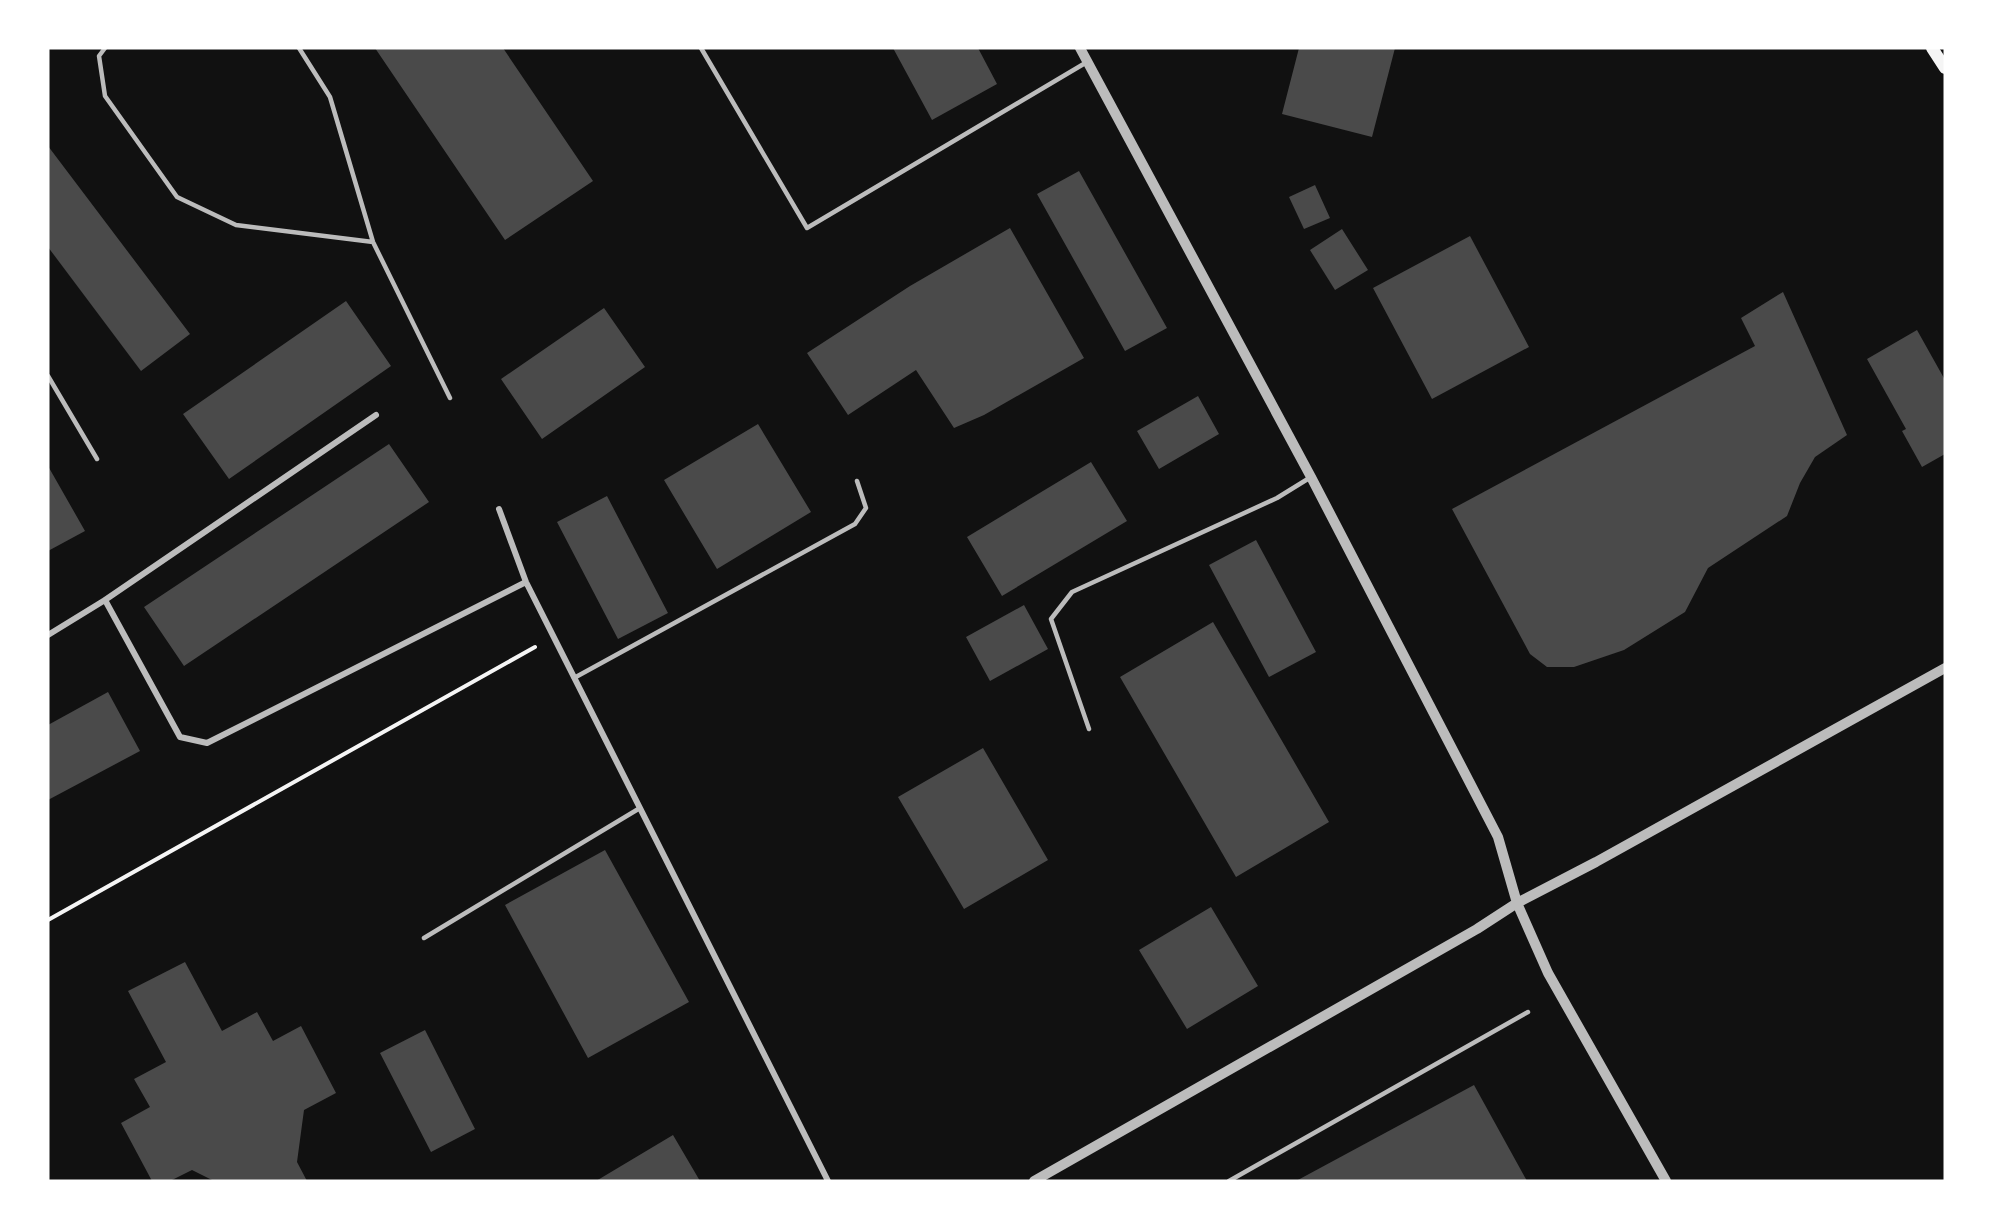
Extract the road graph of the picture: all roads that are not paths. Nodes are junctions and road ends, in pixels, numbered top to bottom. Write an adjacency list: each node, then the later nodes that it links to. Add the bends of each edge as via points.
1 (105, 48): 8 (lane, via 99,56 105,96 177,197 236,225)
2 (299, 48): 8 (lane, via 330,97)
3 (701, 48): 6 (lane, via 807,228)
4 (1080, 48): 6 (street)
5 (1932, 48): 7 (main road)
6 (1087, 62): 13 (street)
7 (1945, 68)
8 (373, 242): 10 (lane)
9 (48, 376): 12 (lane)
10 (450, 398)
11 (376, 415): 17 (street)
12 (97, 459)
13 (1311, 477): 21 (lane, via 1277,498 1072,592 1051,619); 23 (street, via 1498,837)
14 (857, 481): 20 (lane, via 866,508 855,524)
15 (499, 509): 16 (street)
16 (526, 582): 17 (street, via 207,743 180,737); 20 (street)
17 (105, 600): 18 (street)
18 (48, 635)
19 (1945, 668): 23 (street)
20 (574, 678): 22 (street)
21 (1089, 729)
22 (641, 808): 24 (lane); 26 (street)
23 (1517, 903): 27 (street); 29 (street, via 1548,974)
24 (424, 938)
25 (1528, 1012): 28 (lane)
26 (828, 1181)
27 (1034, 1181)
28 (1229, 1181)
29 (1666, 1181)

